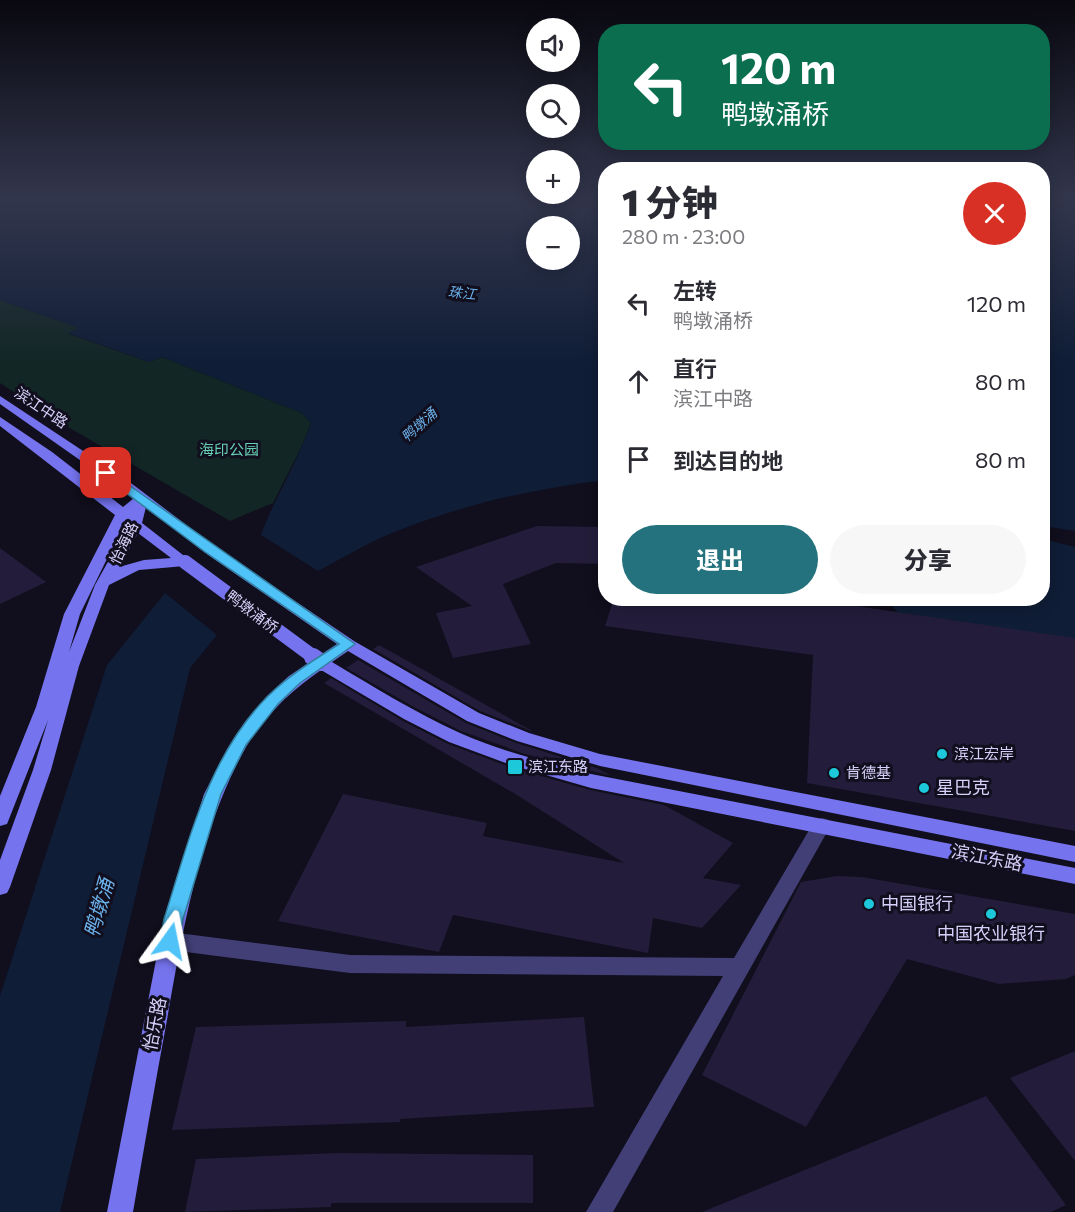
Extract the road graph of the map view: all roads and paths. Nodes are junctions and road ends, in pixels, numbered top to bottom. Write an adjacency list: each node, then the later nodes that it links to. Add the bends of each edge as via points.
1 (0, 399): 3 (main road, 滨江中路)
2 (0, 421): 4 (main road, via 72,472)
3 (141, 499): 4 (main road, 怡海路); 5 (main road, 怡海路); 6 (main road, 滨江中路)
4 (122, 514): 5 (main road); 11 (main road, 怡海路, via 72,614 44,707)
5 (135, 526): 7 (main road); 8 (main road, 怡海路)
6 (209, 549): 9 (main road, 鸭墩涌桥)
7 (185, 562): 8 (main road, via 142,564 124,570); 10 (main road, 鸭墩涌桥, bridge)
8 (102, 585): 15 (main road, 怡海路, via 71,666 42,770)
9 (348, 644): 10 (main road, 怡乐路); 13 (main road, 滨江东路, via 473,717 600,760)
10 (320, 662): 12 (main road, 滨江东路, via 437,729 511,759 591,781); 16 (main road, 怡乐路, via 272,700 240,742 213,794)
11 (0, 819)
12 (822, 825): 14 (main road, 滨江东路); 17 (street)
13 (1075, 854)
14 (1075, 876)
15 (0, 887)
16 (170, 941): 17 (street, via 350,964); 18 (main road, 怡乐路)
17 (742, 967): 19 (street)
18 (120, 1212)
19 (599, 1212)

